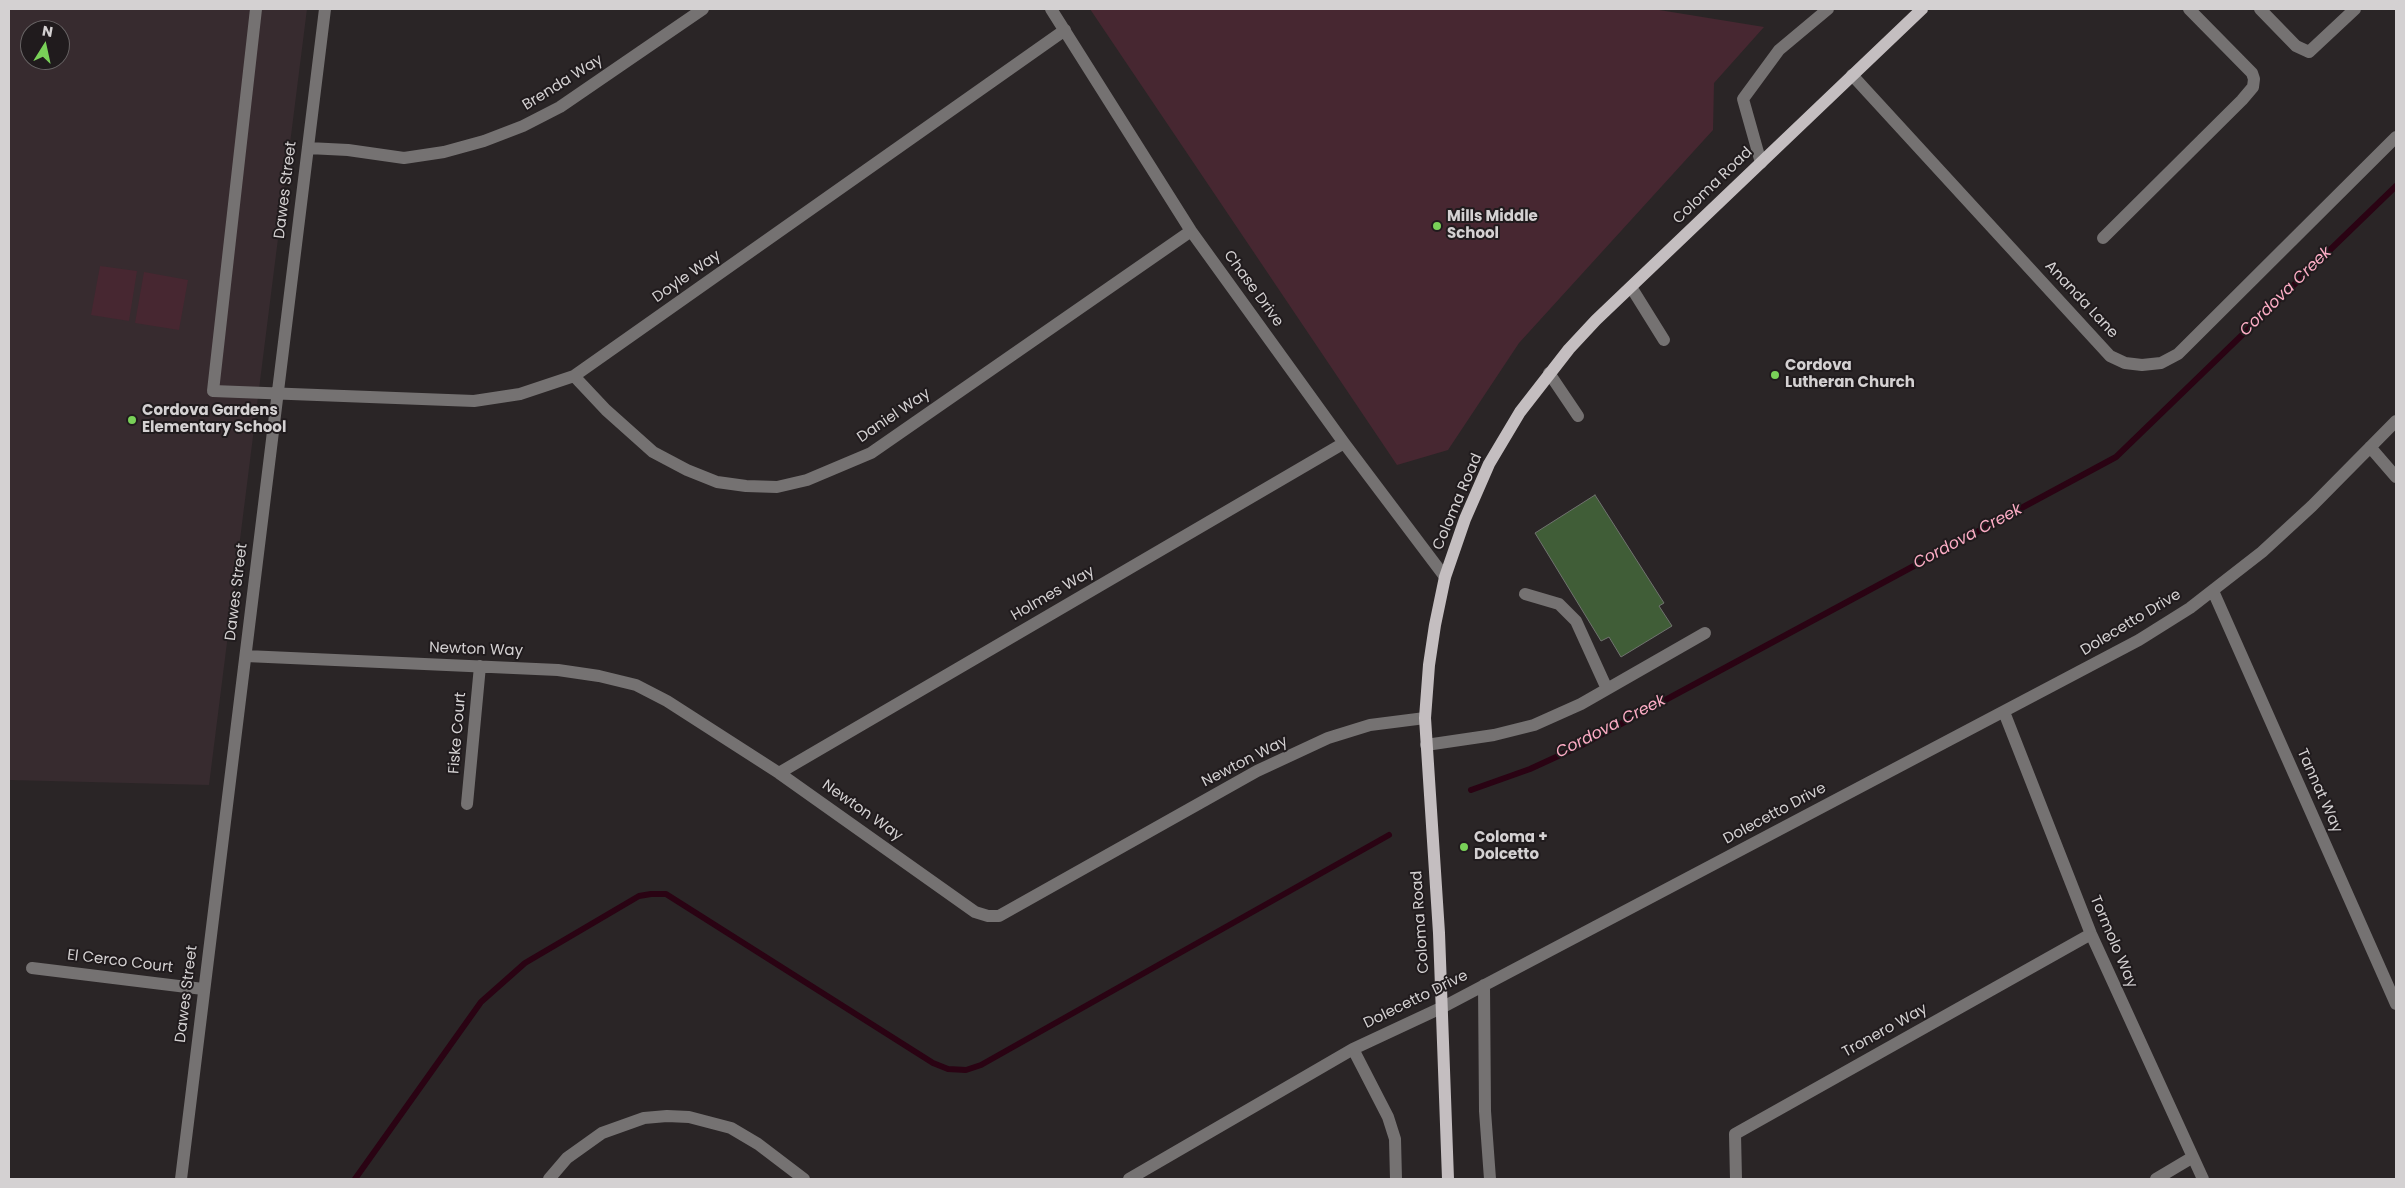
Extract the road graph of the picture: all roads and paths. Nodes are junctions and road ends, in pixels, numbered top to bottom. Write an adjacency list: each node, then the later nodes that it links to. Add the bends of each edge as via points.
1 (256, 9): 21 (street, Doyle Way, via 213,391)
2 (326, 9): 13 (street, Dawes Street)
3 (703, 9): 13 (street, Brenda Way, via 560,107 484,141 404,158)
4 (1051, 9): 10 (street, Chase Drive)
5 (1828, 9): 14 (street, via 1779,50 1743,100)
6 (1922, 9): 11 (main road, Coloma Road)
7 (2190, 9): 16 (street, via 2252,73 2252,87)
8 (2260, 9): 9 (street, via 2296,46 2309,52)
9 (2355, 9)
10 (1065, 30): 15 (street, Chase Drive); 20 (street, Doyle Way)
11 (1852, 75): 12 (street, Ananda Lane, via 2110,356 2125,363 2142,365 2161,362 2178,354); 14 (main road, Coloma Road)
12 (2396, 137)
13 (308, 148): 21 (street, Dawes Street)
14 (1761, 163): 17 (main road, Coloma Road)
15 (1191, 231): 20 (street, Daniel Way, via 871,453 807,480 777,487 746,486 717,482 687,470 653,452); 24 (street, Chase Drive)
16 (2103, 238)
17 (1631, 287): 18 (street); 19 (main road, Coloma Road, via 1569,349)
18 (1664, 340)
19 (1549, 374): 22 (street); 27 (main road, Coloma Road, via 1520,412 1489,464)
20 (574, 376): 21 (street, Doyle Way, via 520,394 474,401)
21 (276, 395): 31 (street, Dawes Street)
22 (1578, 416)
23 (2396, 421): 25 (street, Dolecetto Drive)
24 (1344, 442): 27 (street, Chase Drive); 37 (street, Holmes Way)
25 (2370, 447): 26 (street); 28 (street, Dolecetto Drive, via 2262,552)
26 (2396, 477)
27 (1445, 577): 35 (main road, Coloma Road, via 1429,665)
28 (2213, 591): 34 (street, Dolecetto Drive, via 2139,640); 43 (street, Tannat Way)
29 (1525, 594): 33 (street, via 1559,604 1576,621)
30 (1705, 633): 33 (street)
31 (246, 656): 32 (street, Newton Way); 42 (street, Dawes Street)
32 (480, 666): 37 (street, Newton Way, via 558,670 636,685 667,701); 38 (street, Fiske Court)
33 (1607, 689): 36 (street, via 1534,724 1494,735)
34 (2004, 712): 39 (street, Tormolo Way); 41 (street, Dolecetto Drive)
35 (1425, 718): 36 (main road, Coloma Road); 37 (street, Newton Way, via 1370,725 1328,738 1257,771 999,916 975,912)
36 (1426, 745): 44 (main road, Coloma Road)
37 (779, 773)
38 (468, 804)
39 (2091, 934): 46 (street, Tormolo Way); 54 (street, Tronero Way, via 1735,1134)
40 (32, 968): 42 (street, El Cerco Court)
41 (1484, 985): 44 (street, Dolecetto Drive); 53 (street, via 1485,1111)
42 (203, 989): 47 (street, Dawes Street)
43 (2396, 1004)
44 (1443, 1006): 45 (street, Dolecetto Drive); 52 (main road, Coloma Road)
45 (1353, 1049): 50 (street, Dolecetto Drive); 51 (street, via 1388,1116 1395,1139)
46 (2192, 1157): 55 (street); 56 (street, Tormolo Way)
47 (180, 1179)
48 (549, 1179): 49 (street, via 567,1158 602,1133 644,1118 667,1116 689,1117 731,1128)
49 (804, 1179)
50 (1129, 1179)
51 (1396, 1179)
52 (1448, 1179)
53 (1490, 1179)
54 (1736, 1179)
55 (2156, 1179)
56 (2203, 1179)

